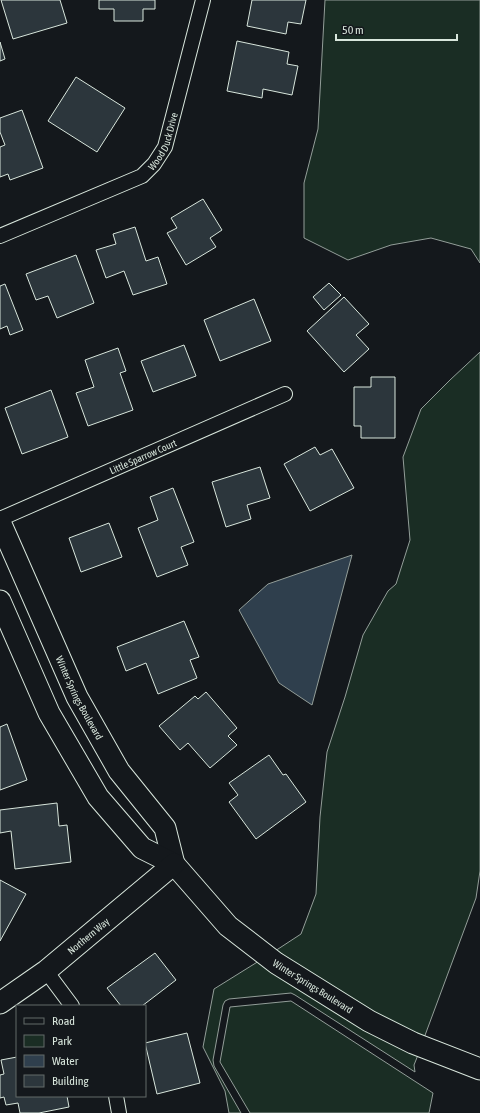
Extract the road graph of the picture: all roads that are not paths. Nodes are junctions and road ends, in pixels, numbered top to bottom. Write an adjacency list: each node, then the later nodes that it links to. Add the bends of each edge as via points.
1 (203, 0): 2 (street, Wood Duck Drive, via 165,147 154,164 142,176)
2 (0, 236)
3 (285, 394): 4 (street, Little Sparrow Court)
4 (0, 521): 6 (street, Winter Springs Boulevard, via 77,697 120,771 165,828)
5 (0, 601): 6 (street, Winter Springs Boulevard, via 49,713 98,797 142,848)
6 (174, 864): 7 (street, Northern Way); 10 (street, Winter Springs Boulevard, via 228,926 276,963 369,1021 414,1043)
7 (46, 971): 8 (street, Northern Way); 9 (street)
8 (0, 1003)
9 (71, 1005)
10 (480, 1069)
11 (116, 1097): 12 (street)
12 (119, 1113)

